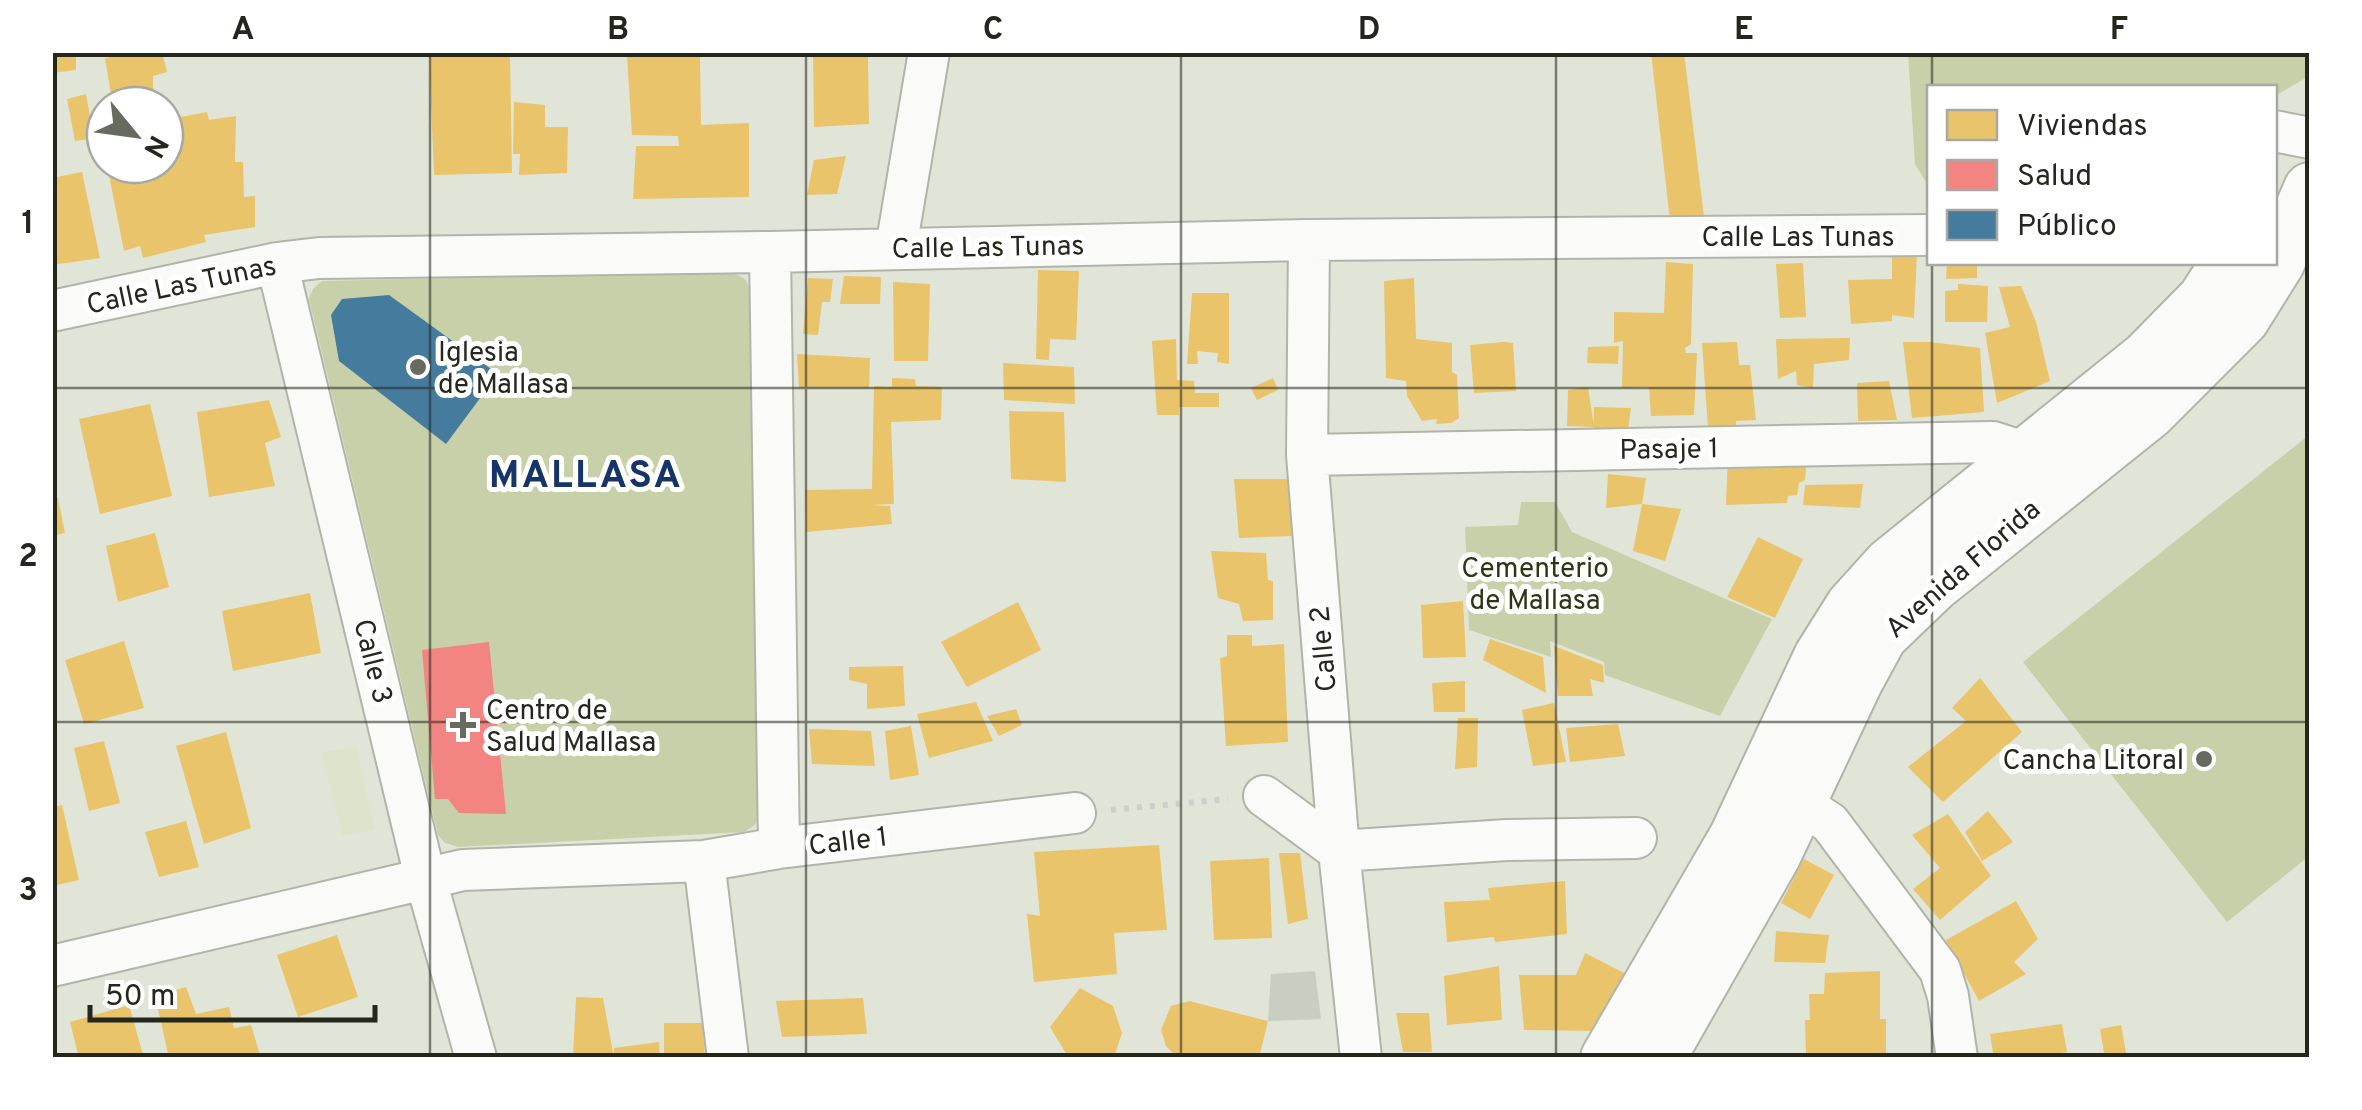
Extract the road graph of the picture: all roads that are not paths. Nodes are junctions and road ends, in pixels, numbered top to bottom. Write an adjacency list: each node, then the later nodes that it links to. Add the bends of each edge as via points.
1 (928, 52): 9 (street)
2 (2277, 132): 3 (street)
3 (2310, 138)
4 (2310, 157): 6 (main road)
5 (2310, 190): 14 (main road, Avenida Florida)
6 (2277, 194)
7 (1927, 235): 8 (street, Calle Las Tunas)
8 (1309, 240): 9 (street, Calle Las Tunas); 16 (street, Calle 2)
9 (896, 248): 10 (street, Calle Las Tunas)
10 (770, 252): 11 (street, Calle Las Tunas); 22 (street)
11 (277, 263): 15 (street, Calle Las Tunas); 25 (street, Calle 3)
12 (2226, 265): 17 (main road, Avenida Florida, via 2204,299)
13 (2277, 265): 17 (main road, Avenida Florida, via 2243,318 2148,413)
14 (2277, 265)
15 (52, 310)
16 (1307, 456): 17 (street, Pasaje 1, via 1993,442); 23 (street, Calle 2)
17 (2042, 471): 18 (main road, Avenida Florida, via 1890,564 1852,606 1820,657)
18 (1781, 794): 30 (main road, Avenida Florida, via 1736,836); 31 (main road, Avenida Florida, via 1774,856); 32 (street, via 1830,823 1940,970)
19 (1264, 796): 23 (street)
20 (1074, 813): 22 (street, Calle 1)
21 (1636, 838): 23 (street)
22 (779, 848): 24 (street, Calle 1)
23 (1339, 851): 29 (street, Calle 2)
24 (704, 861): 25 (street, Calle 1, via 463,870); 28 (street)
25 (426, 878): 26 (street, Calle 1); 27 (street, Calle 3)
26 (52, 966)
27 (476, 1058)
28 (728, 1058)
29 (1361, 1058)
30 (1607, 1058)
31 (1659, 1058)
32 (1957, 1058)

